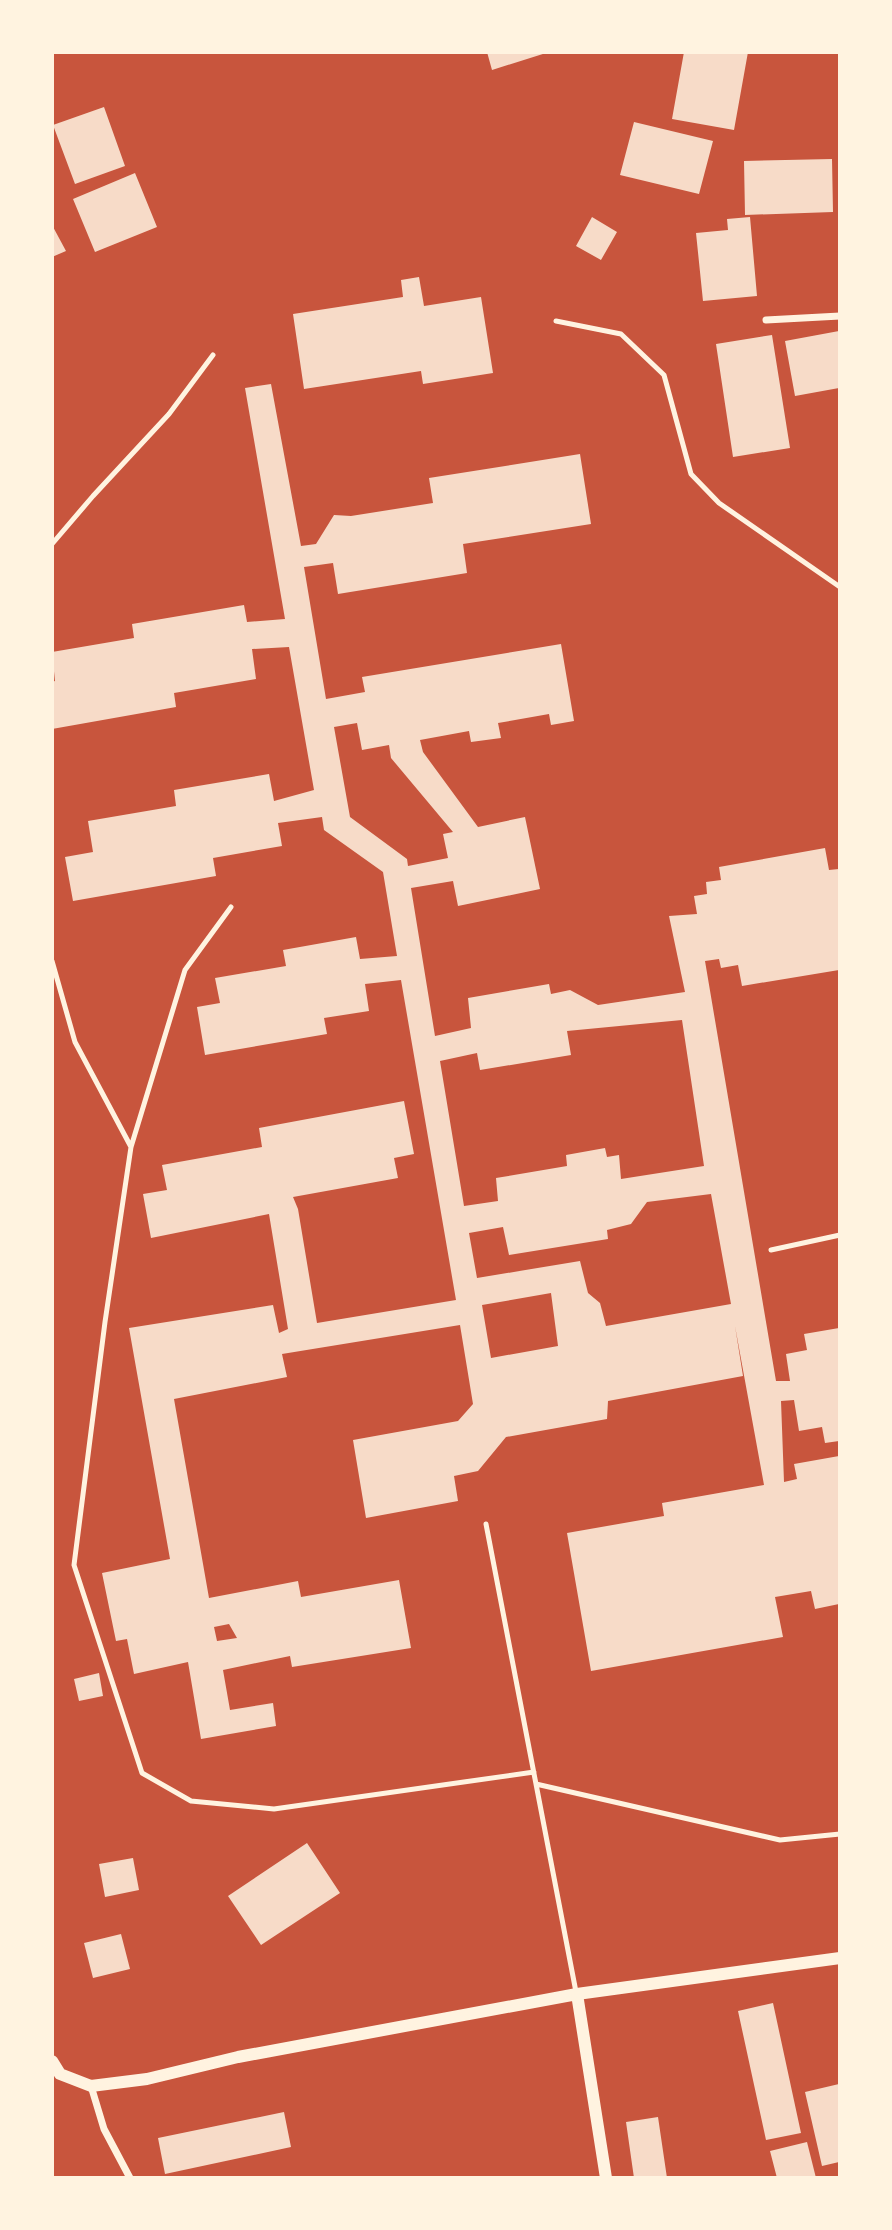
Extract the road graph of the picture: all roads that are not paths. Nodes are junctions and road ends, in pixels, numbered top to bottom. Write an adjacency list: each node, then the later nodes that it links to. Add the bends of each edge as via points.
1 (839, 316): 2 (street)
2 (766, 320)
3 (556, 321): 6 (lane, via 621,334 664,374 691,474 719,503)
4 (213, 355): 5 (lane, via 169,414)
5 (52, 544)
6 (839, 587)
7 (231, 907): 9 (lane, via 185,970)
8 (52, 961): 9 (lane, via 75,1042)
9 (131, 1147): 13 (lane, via 74,1565 142,1773 191,1801 274,1810)
10 (839, 1235): 11 (lane)
11 (771, 1250)
12 (486, 1524): 13 (lane)
13 (534, 1772): 14 (lane)
14 (536, 1784): 15 (lane, via 780,1840); 17 (lane)
15 (839, 1834)
16 (839, 1958): 17 (street)
17 (576, 1994): 20 (street, via 238,2057 147,2079); 22 (street)
18 (52, 2060): 19 (street)
19 (56, 2076): 20 (street)
20 (91, 2086): 21 (street, via 104,2129)
21 (130, 2178)
22 (606, 2178)

